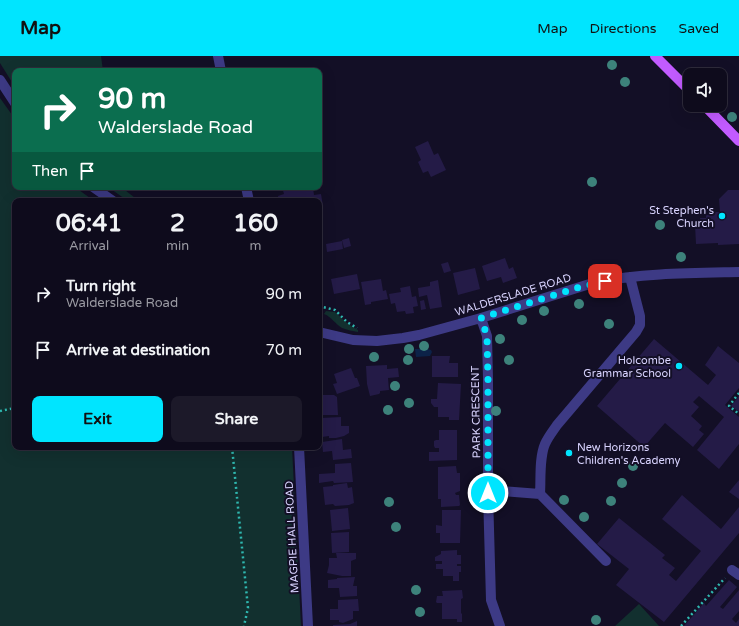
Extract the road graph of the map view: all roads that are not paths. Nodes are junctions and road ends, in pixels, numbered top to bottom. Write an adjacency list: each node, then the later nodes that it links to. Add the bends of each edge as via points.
1 (218, 56): 3 (street)
2 (655, 56): 5 (main road)
3 (220, 68)
4 (0, 80): 6 (street)
5 (683, 84)
6 (12, 98)
7 (711, 112): 8 (main road)
8 (739, 140)
9 (97, 190): 10 (street)
10 (109, 198)
11 (739, 272): 12 (street, WALDERSLADE ROAD)
12 (630, 277): 13 (street, WALDERSLADE ROAD, via 577,288); 17 (street, via 640,324 632,337 548,437 542,452)
13 (481, 318): 14 (street, WALDERSLADE ROAD, via 403,338 353,340); 16 (street, PARK CRESCENT, via 487,336)
14 (322, 334)
15 (299, 450): 19 (street, MAGPIE HALL ROAD)
16 (488, 493): 17 (street, via 500,491); 20 (street, PARK CRESCENT, via 491,600)
17 (540, 494): 18 (street)
18 (606, 561)
19 (308, 626)
20 (500, 626)

